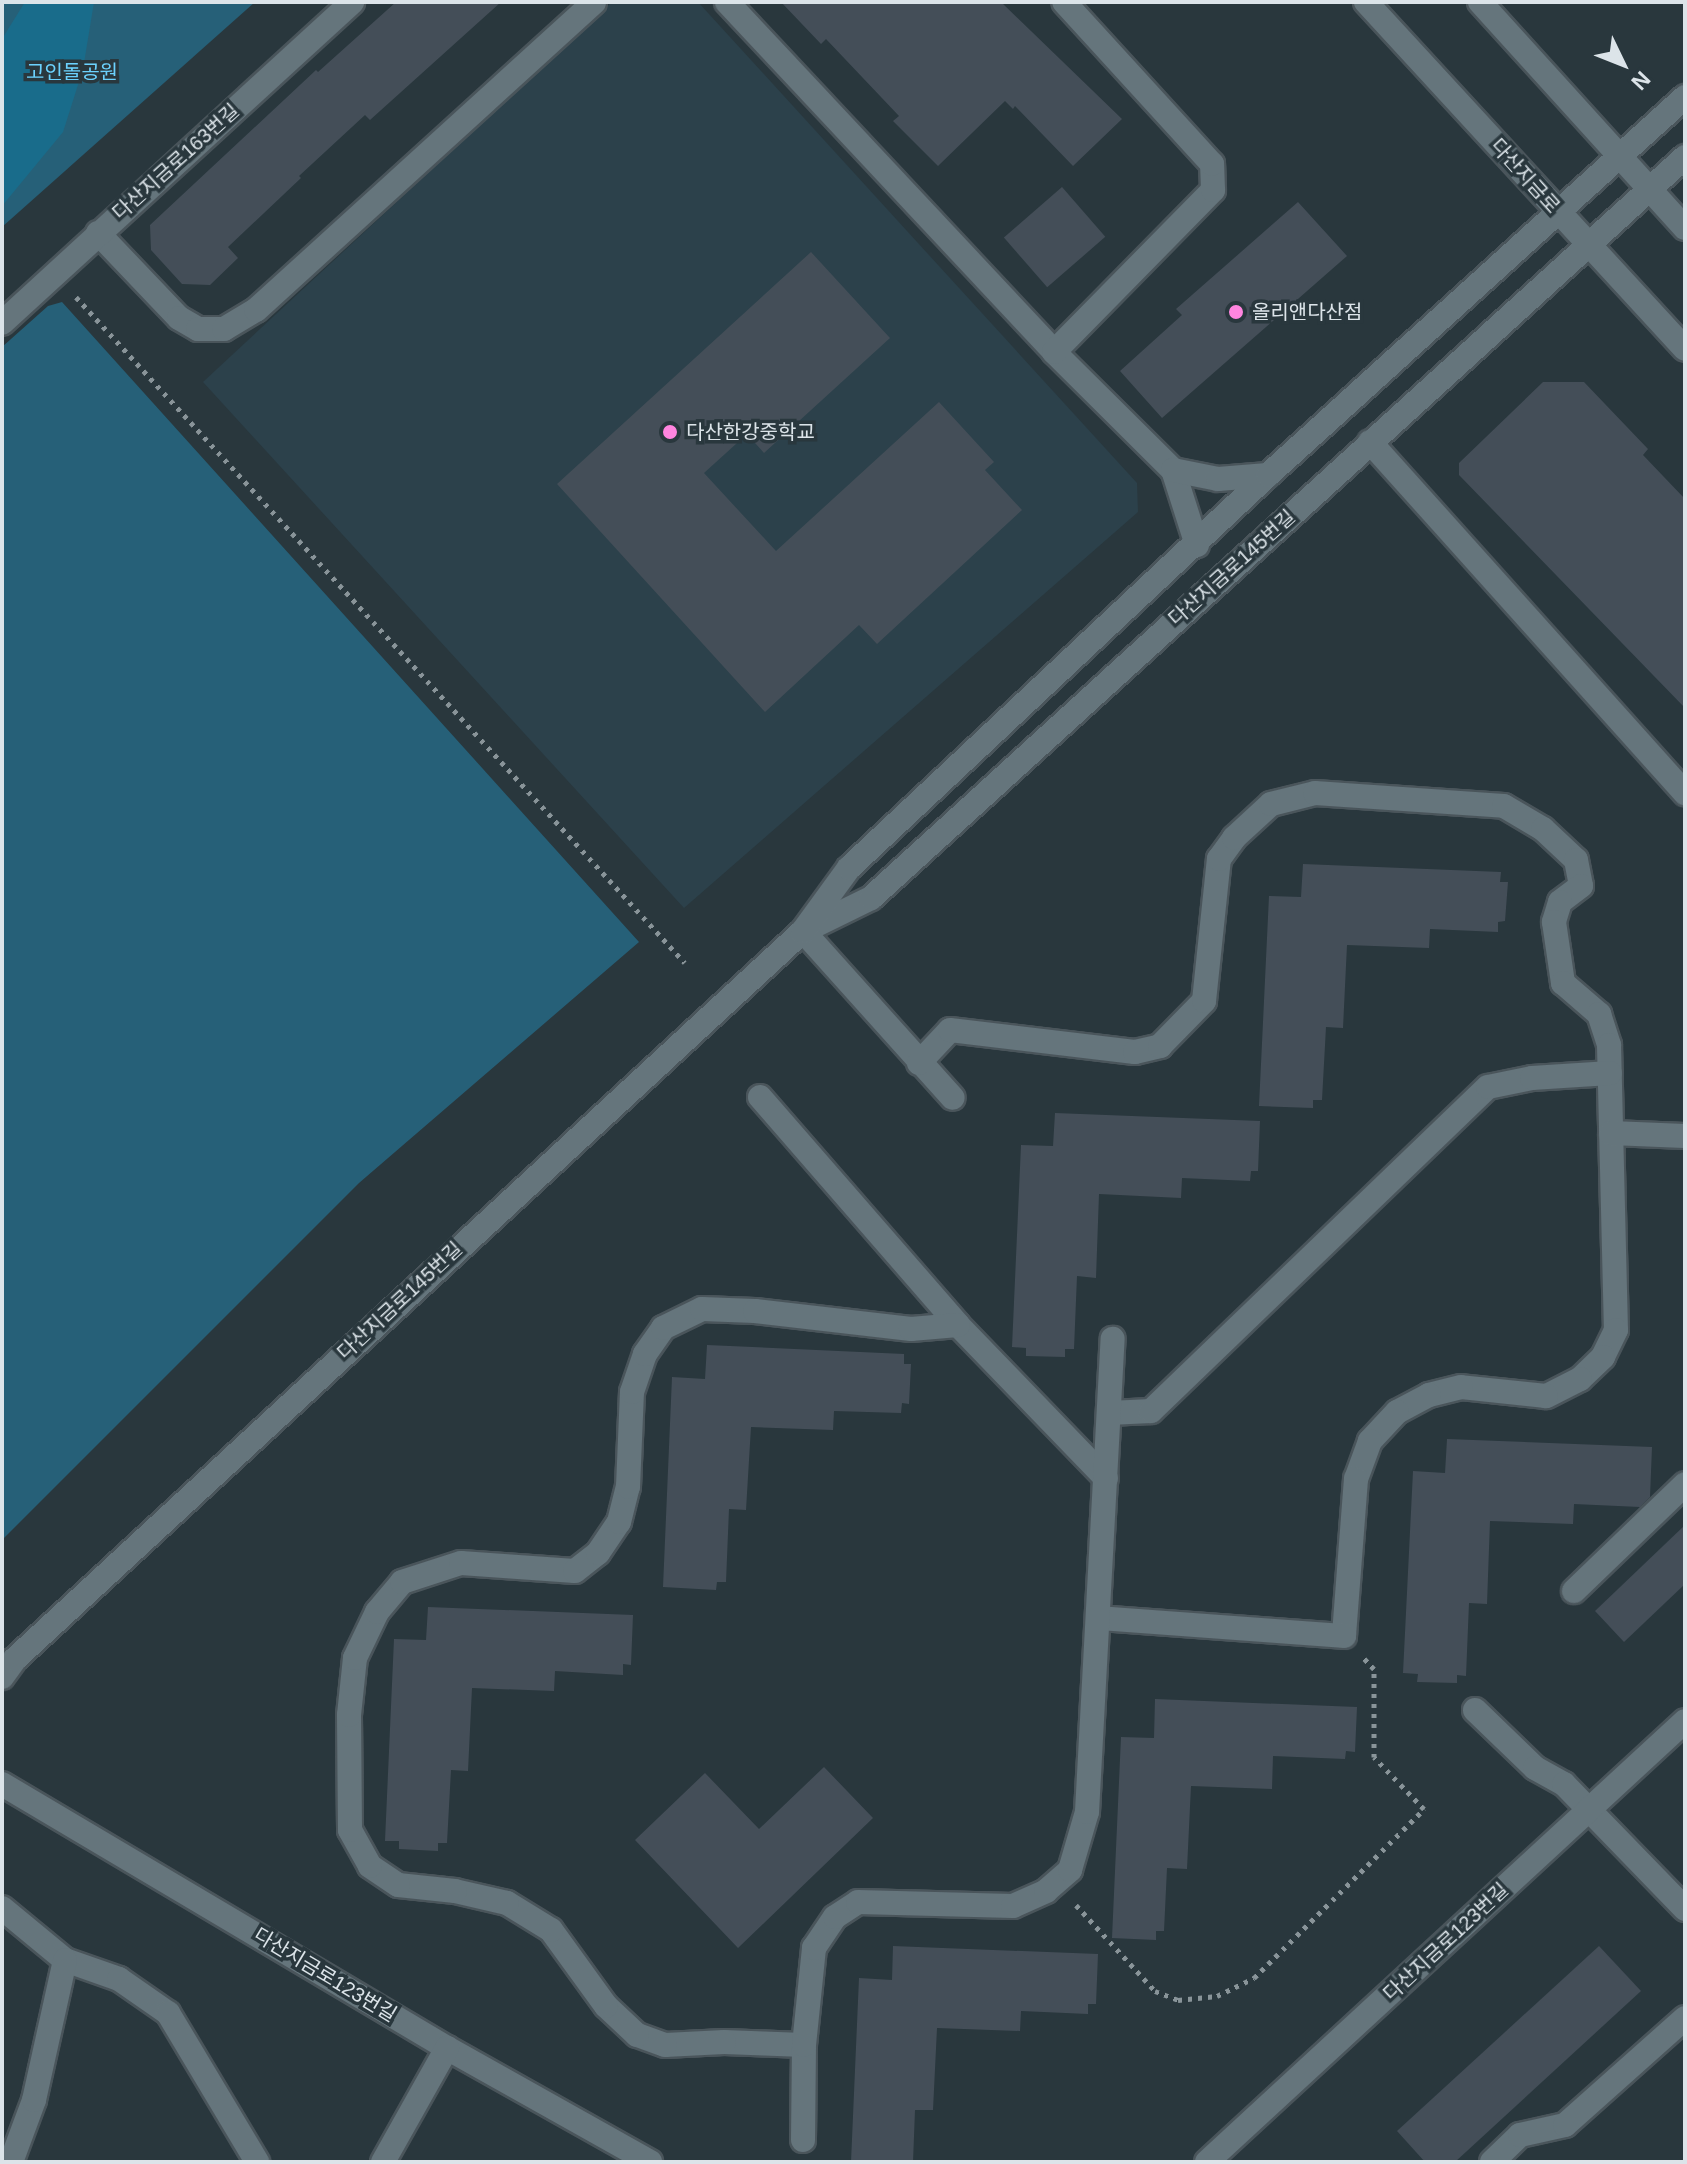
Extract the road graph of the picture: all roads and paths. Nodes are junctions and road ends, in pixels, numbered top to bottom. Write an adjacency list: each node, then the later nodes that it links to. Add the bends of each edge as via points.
1 (352, 2): 13 (street, 다산지금로163번길)
2 (594, 2): 13 (street, via 256,310 224,329 198,329 179,318)
3 (727, 2): 18 (street)
4 (1064, 2): 18 (street, via 1212,164 1213,190)
5 (1366, 2): 11 (street, 다산지금로)
6 (1480, 2): 8 (street)
7 (1685, 97): 8 (street, 다산지금로145번길)
8 (1621, 157): 10 (street); 11 (street, 다산지금로145번길)
9 (1685, 157): 10 (street, 다산지금로145번길)
10 (1651, 190): 12 (street); 14 (street, 다산지금로145번길)
11 (1559, 213): 14 (street, 다산지금로); 21 (street, 다산지금로145번길)
12 (1685, 228)
13 (98, 233): 15 (street, 다산지금로163번길)
14 (1589, 245): 17 (street, 다산지금로); 19 (street, 다산지금로145번길)
15 (57, 276): 16 (street, 다산지금로163번길); 25 (path)
16 (2, 323)
17 (1685, 349)
18 (1054, 352): 20 (street)
19 (1370, 442): 23 (street); 24 (street, 다산지금로145번길, via 871,898)
20 (1173, 470): 21 (street, via 1218,479); 22 (street)
21 (1268, 475): 22 (street, 다산지금로145번길)
22 (1197, 545): 24 (street, 다산지금로145번길, via 849,868)
23 (1685, 793)
24 (803, 931): 26 (street); 40 (street, 다산지금로145번길, via 15,1659)
25 (685, 963)
26 (919, 1063): 27 (street, via 950,1030 1135,1052 1160,1046 1204,1001 1219,859 1271,804 1315,793 1504,806 1543,829 1576,860 1581,886 1560,902 1554,922 1563,983 1599,1014 1609,1045); 29 (street)
27 (1610, 1073): 30 (street); 34 (street, via 1488,1087 1151,1411)
28 (760, 1097): 32 (street)
29 (953, 1098)
30 (1611, 1133): 31 (street); 39 (street, via 1616,1330 1603,1357 1580,1379 1546,1396 1461,1387 1429,1395 1397,1412 1379,1431 1356,1479)
31 (1685, 1136)
32 (958, 1325): 35 (street); 50 (street, via 911,1329 702,1309 663,1328 645,1354 632,1392 628,1487 619,1522 598,1553 575,1571 461,1563 402,1582 377,1612 355,1658 349,1715 350,1830 370,1866 398,1885 507,1903 551,1930 606,2006 637,2035 665,2045)
33 (1113, 1339): 34 (street)
34 (1109, 1413): 35 (street)
35 (1106, 1478): 38 (street)
36 (1685, 1484): 37 (street)
37 (1574, 1591)
38 (1099, 1618): 39 (street); 45 (street, via 1087,1812 1070,1870)
39 (1344, 1636): 45 (path, via 1374,1669 1374,1757 1424,1809 1254,1978 1217,1996 1178,2000 1155,1991)
40 (2, 1677)
41 (1475, 1710): 44 (street, via 1535,1768 1564,1784)
42 (1685, 1721): 44 (street, 다산지금로123번길)
43 (2, 1784): 51 (street, 다산지금로123번길)
44 (1589, 1810): 47 (street); 57 (street, 다산지금로123번길)
45 (1055, 1882): 50 (street, via 1013,1906 858,1902 835,1917 814,1948)
46 (2, 1908): 48 (street)
47 (1685, 1909)
48 (65, 1960): 53 (street, via 34,2100); 54 (street, via 119,1979 168,2013)
49 (1685, 2018): 58 (street, via 1565,2125 1520,2135)
50 (804, 2045): 52 (street)
51 (447, 2048): 55 (street); 56 (street, 다산지금로123번길)
52 (803, 2140)
53 (11, 2162)
54 (257, 2162)
55 (383, 2162)
56 (650, 2162)
57 (1207, 2162)
58 (1492, 2162)

